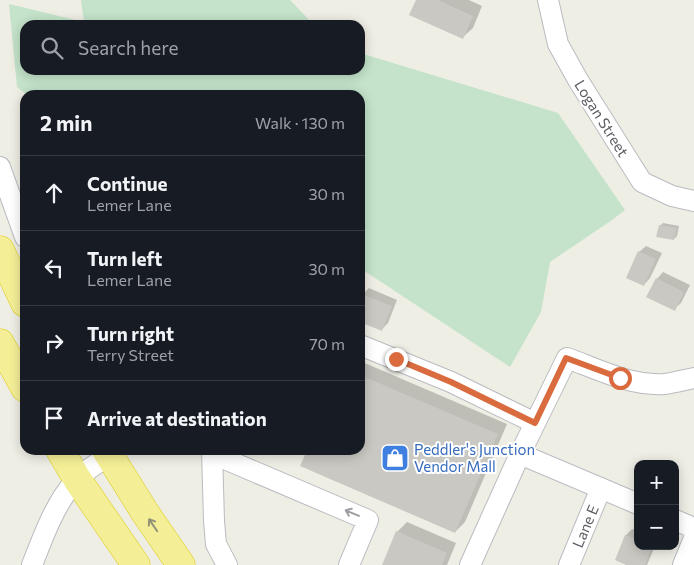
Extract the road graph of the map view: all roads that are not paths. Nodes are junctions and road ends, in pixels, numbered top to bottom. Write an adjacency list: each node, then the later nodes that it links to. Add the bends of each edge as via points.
1 (548, 0): 3 (street, Logan Street, via 558,44 642,182 672,196)
2 (0, 167): 4 (street)
3 (694, 201)
4 (20, 223)
5 (0, 250): 6 (highway)
6 (20, 292)
7 (0, 342): 10 (highway)
8 (365, 347): 11 (street)
9 (694, 378): 11 (street, via 664,384 641,383 566,358)
10 (20, 379)
11 (527, 418): 12 (street)
12 (520, 454): 19 (street); 29 (street)
13 (63, 455): 18 (highway)
14 (106, 455): 18 (street)
15 (112, 455): 26 (highway, one-way to 15, via 144,511)
16 (212, 455): 27 (street, via 216,544)
17 (219, 455): 28 (street, one-way to 17, via 368,520)
18 (77, 479): 24 (street, via 57,508); 25 (highway)
19 (601, 488): 20 (street); 30 (street, Lane E)
20 (634, 502)
21 (679, 522): 22 (street)
22 (694, 528)
23 (694, 538): 31 (street)
24 (32, 565)
25 (136, 565)
26 (181, 565)
27 (227, 565)
28 (349, 565)
29 (470, 565)
30 (569, 565)
31 (683, 565)

